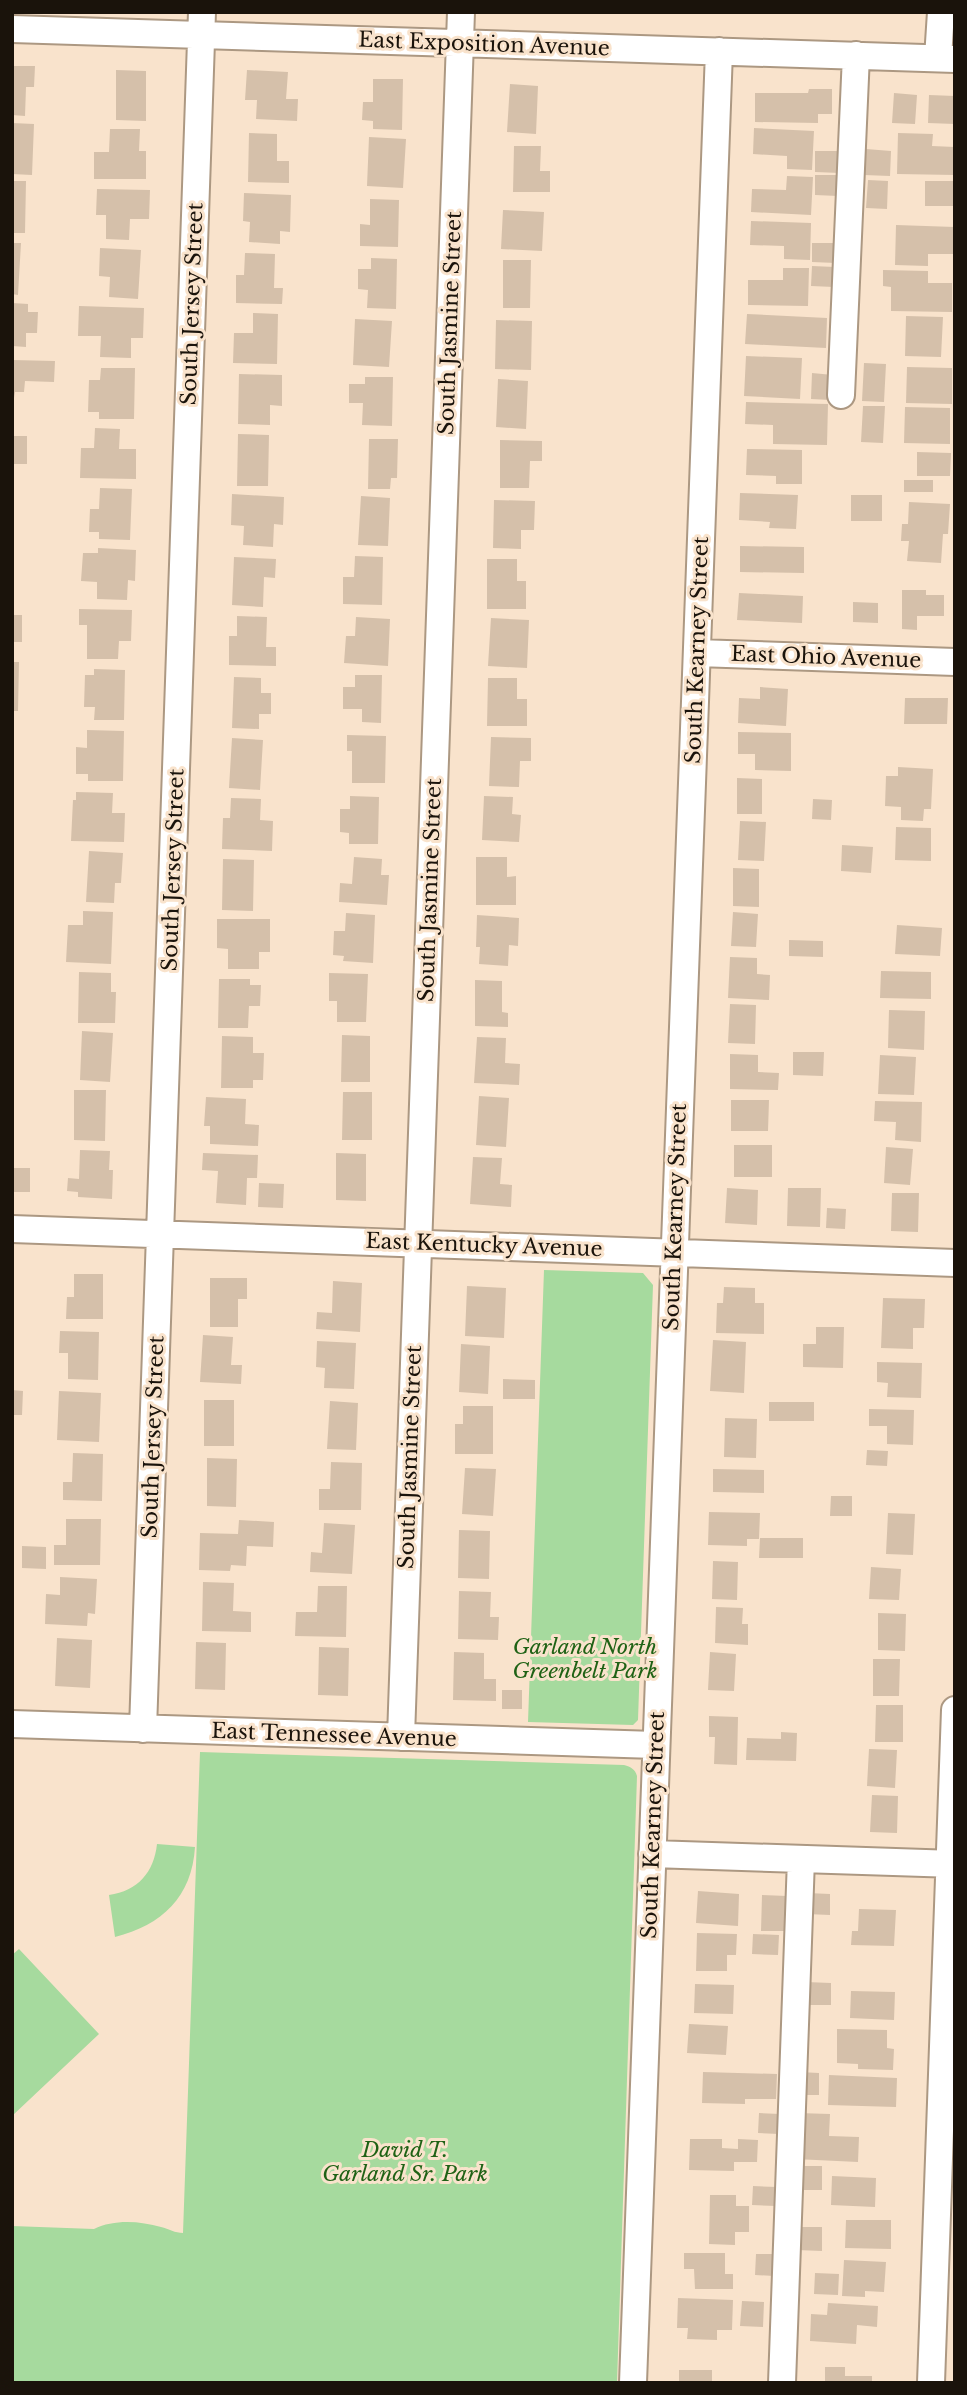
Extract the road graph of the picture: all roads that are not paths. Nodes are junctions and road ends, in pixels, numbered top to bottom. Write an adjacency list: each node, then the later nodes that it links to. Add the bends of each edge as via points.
1 (461, 12): 5 (street, South Jasmine Street)
2 (942, 12): 8 (street)
3 (202, 23): 4 (street, East Exposition Avenue); 5 (street, East Exposition Avenue); 13 (street, South Jersey Street)
4 (12, 29)
5 (460, 44): 6 (street, East Exposition Avenue); 14 (street, South Jasmine Street)
6 (719, 51): 7 (street, East Exposition Avenue); 10 (street, South Kearney Street)
7 (856, 55): 8 (street, East Exposition Avenue); 9 (street)
8 (946, 59)
9 (841, 395)
10 (697, 653): 11 (street, East Ohio Avenue); 15 (street, South Kearney Street)
11 (955, 662)
12 (12, 1229): 13 (street, East Kentucky Avenue)
13 (160, 1233): 14 (street, East Kentucky Avenue); 19 (street, South Jersey Street)
14 (418, 1242): 15 (street, East Kentucky Avenue); 20 (street, South Jasmine Street)
15 (674, 1251): 16 (street, East Kentucky Avenue); 21 (street, South Kearney Street)
16 (955, 1263)
17 (955, 1710): 24 (street)
18 (12, 1724): 19 (street, East Tennessee Avenue)
19 (143, 1728): 20 (street, East Tennessee Avenue)
20 (401, 1737): 21 (street, East Tennessee Avenue)
21 (655, 1745): 22 (street, South Kearney Street)
22 (652, 1854): 23 (street); 25 (street, South Kearney Street)
23 (801, 1859): 24 (street); 26 (street)
24 (952, 1864): 27 (street)
25 (632, 2383)
26 (782, 2383)
27 (931, 2383)

